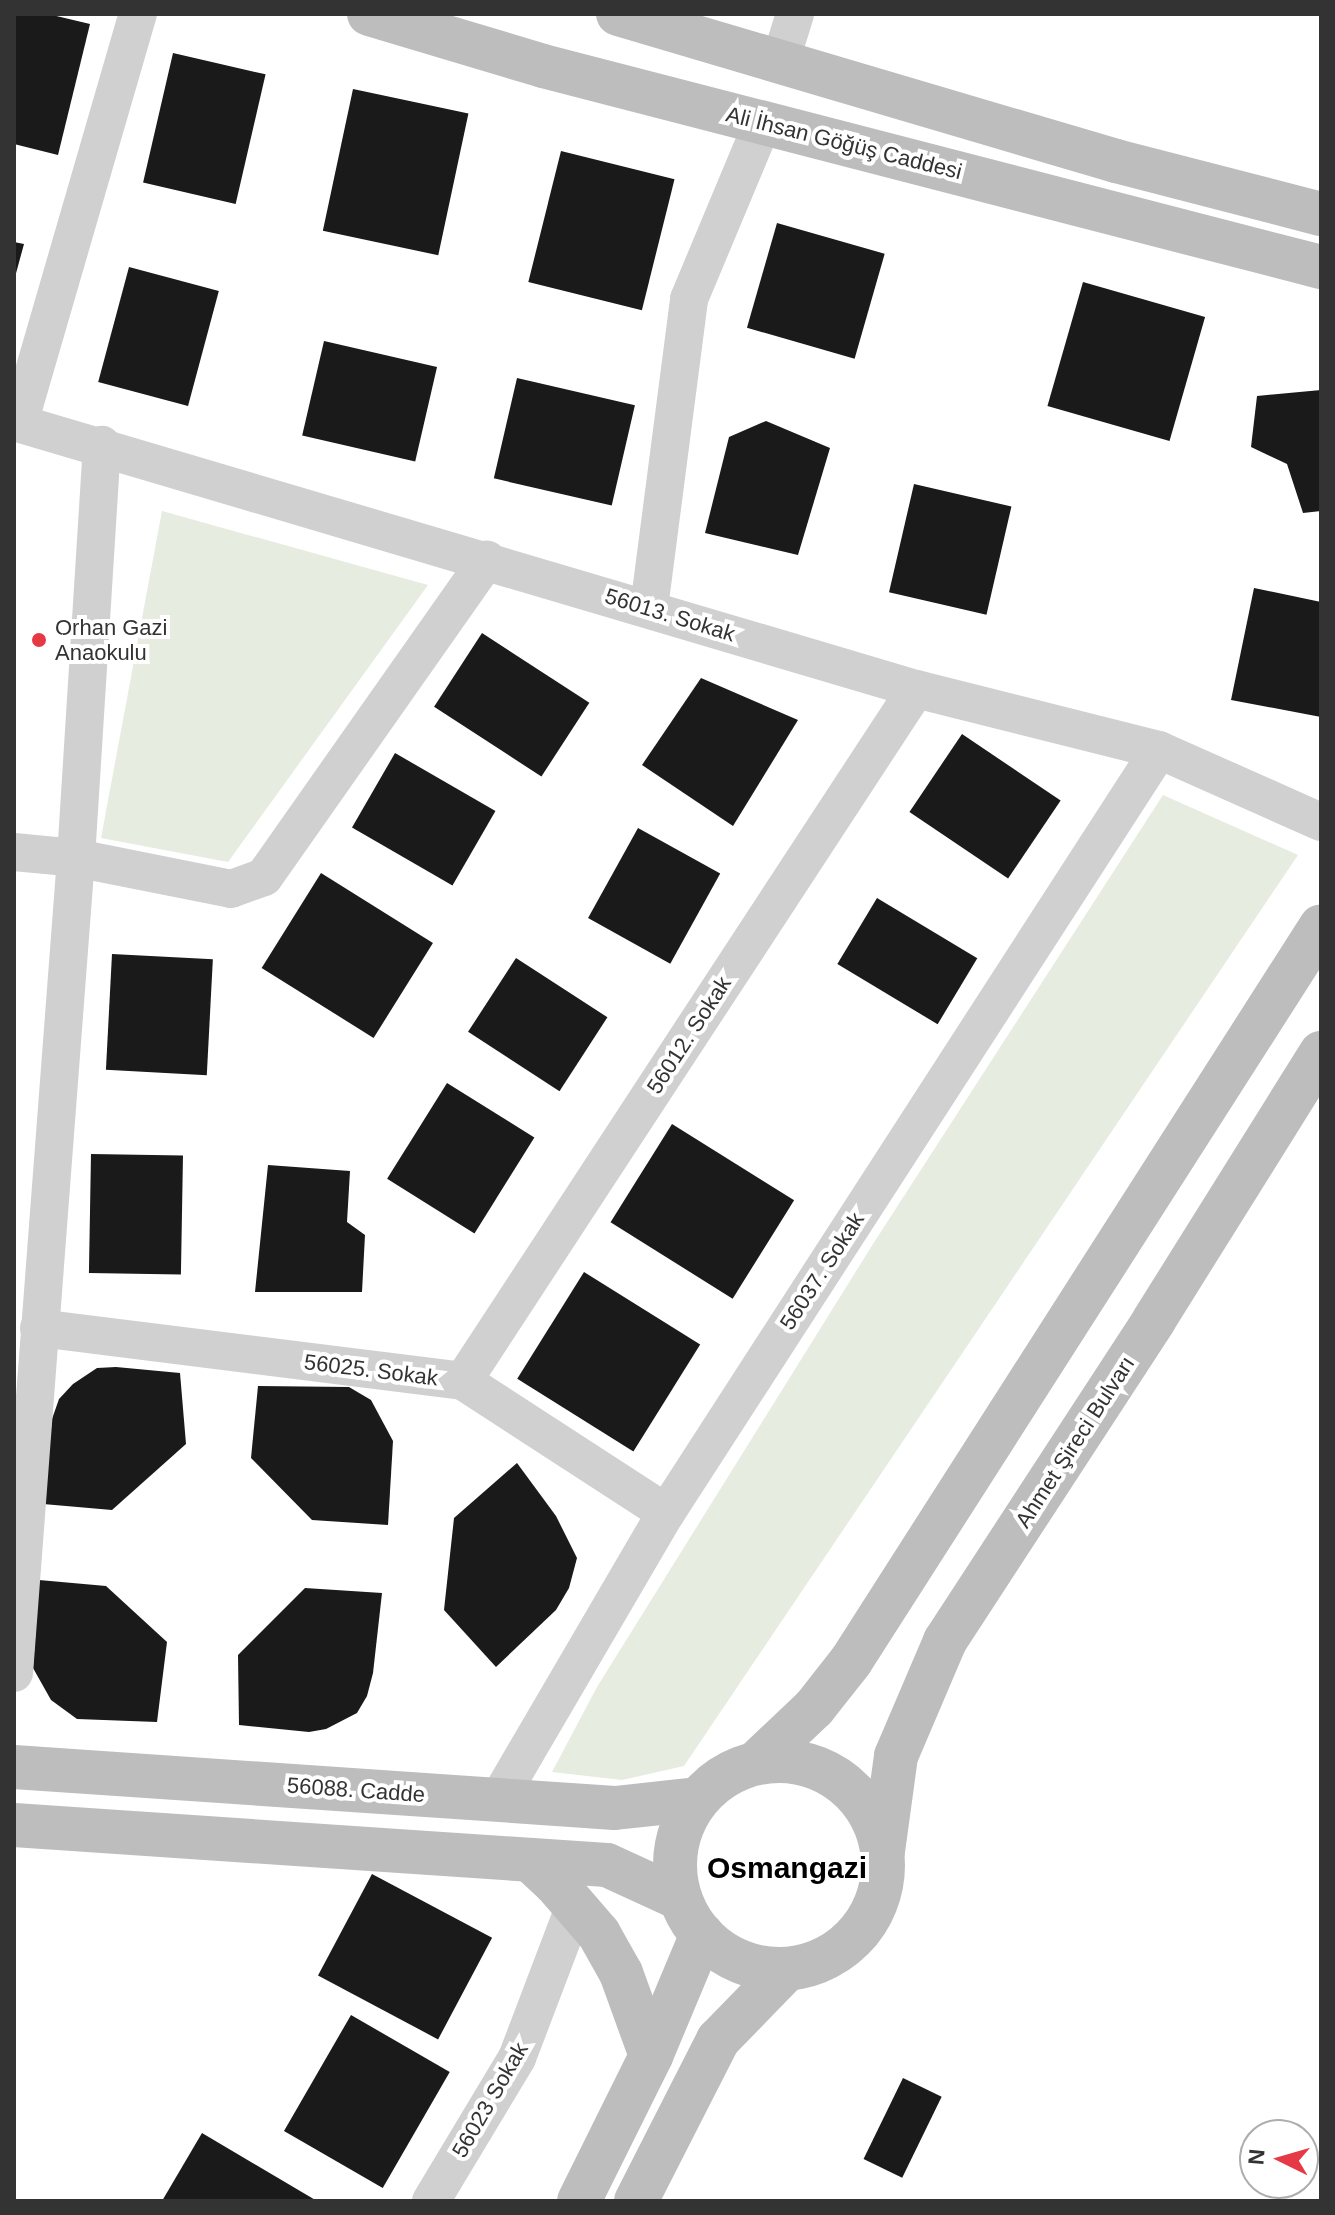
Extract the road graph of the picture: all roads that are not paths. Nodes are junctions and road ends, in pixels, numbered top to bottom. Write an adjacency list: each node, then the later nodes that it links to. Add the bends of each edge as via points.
1 (138, 14): 9 (street)
2 (369, 14): 6 (main road, Ali İhsan Göğüş Caddesi, via 543,66)
3 (618, 14): 5 (main road)
4 (795, 14): 5 (street)
5 (780, 62): 7 (main road, via 1116,161)
6 (763, 122): 8 (main road, Ali İhsan Göğüş Caddesi); 12 (street, via 689,299)
7 (1321, 214)
8 (1321, 267)
9 (16, 422): 10 (street, 56013. Sokak)
10 (102, 445): 11 (street, 56013. Sokak); 17 (street)
11 (487, 560): 12 (street, 56013. Sokak); 17 (street, via 264,877 231,889)
12 (649, 608): 13 (street, 56013. Sokak)
13 (916, 689): 14 (street, 56013. Sokak); 21 (street, 56012. Sokak)
14 (1159, 750): 15 (street, 56013. Sokak); 22 (street, 56037. Sokak)
15 (1321, 822)
16 (14, 852): 17 (street)
17 (76, 858): 20 (street)
18 (1321, 926): 24 (main road, via 851,1661 814,1708)
19 (1321, 1053): 29 (main road, Ahmet Şireci Bulvarı, via 945,1641 896,1756)
20 (39, 1328): 21 (street, 56025. Sokak); 23 (street)
21 (463, 1381): 22 (street, 56025. Sokak)
22 (666, 1513): 27 (street, 56037. Sokak)
23 (14, 1673)
24 (757, 1762): 26 (main road, via 724,1775); 29 (main road, via 792,1760 825,1771 860,1801 873,1819)
25 (14, 1767): 27 (main road, 56088. Cadde)
26 (698, 1799): 27 (main road, 56088. Cadde, via 615,1808); 32 (main road, via 681,1830 675,1864)
27 (498, 1800)
28 (14, 1825): 30 (main road)
29 (883, 1851): 33 (main road, via 881,1885 869,1917 848,1943 820,1961)
30 (530, 1860): 31 (main road); 32 (main road, via 607,1865)
31 (575, 1905): 34 (main road, via 621,1973); 35 (street, 56023 Sokak, via 517,2058)
32 (691, 1916): 33 (main road, via 722,1953 753,1966); 34 (main road)
33 (787, 1969): 37 (main road, via 718,2040)
34 (651, 2056): 36 (main road)
35 (431, 2201)
36 (579, 2201)
37 (636, 2201)

